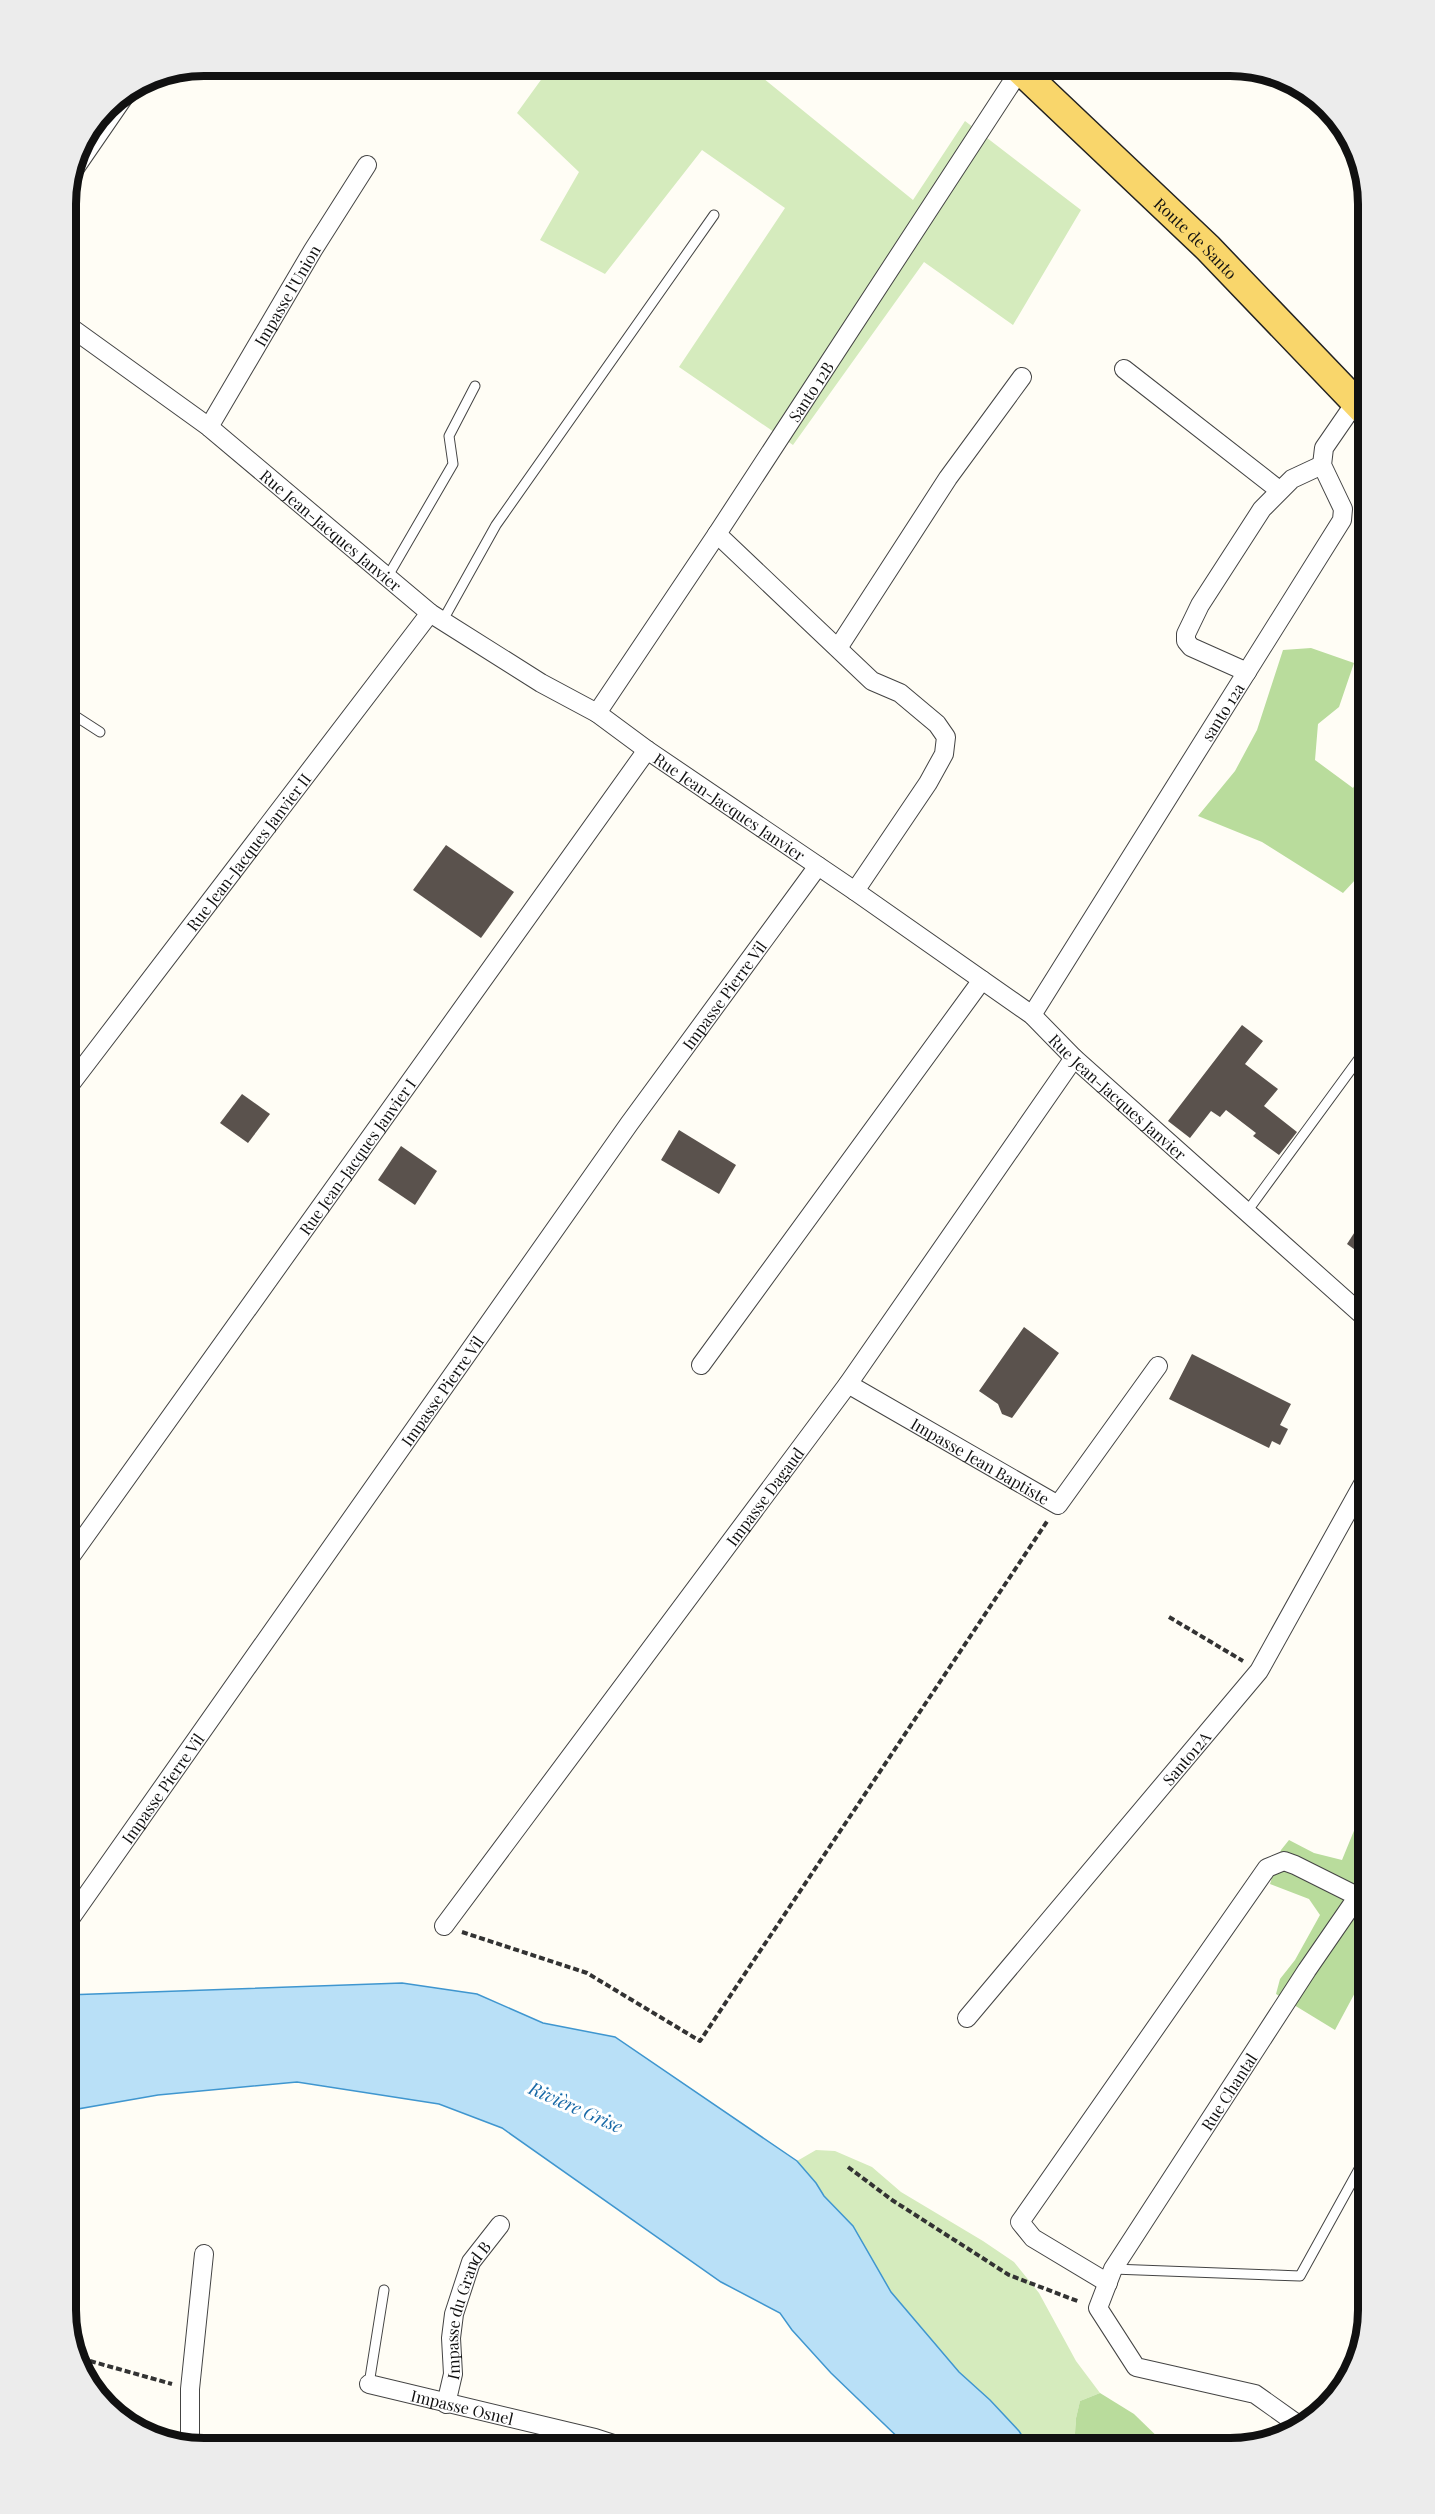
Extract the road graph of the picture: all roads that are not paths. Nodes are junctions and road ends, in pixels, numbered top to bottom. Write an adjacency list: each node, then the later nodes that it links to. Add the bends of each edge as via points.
1 (1012, 77): 16 (street, Santo 12B)
2 (1028, 77): 11 (main road, Route de Santo, via 1208,248)
3 (109, 119): 4 (street)
4 (92, 145)
5 (367, 165): 13 (street, Impasse l'Union)
6 (714, 216): 18 (lane)
7 (77, 332): 13 (street, Rue Jean-Jacques Janvier)
8 (1124, 369): 15 (street)
9 (1022, 377): 19 (street, via 948,478)
10 (475, 386): 17 (lane, via 449,436 453,464)
11 (1358, 405)
12 (1358, 413): 14 (street, via 1324,448)
13 (208, 427): 17 (street, Rue Jean-Jacques Janvier)
14 (1322, 465): 15 (street); 20 (street, santo 12a, via 1343,509 1342,520)
15 (1279, 490): 20 (street, via 1262,509 1200,605 1186,634 1191,647)
16 (717, 534): 19 (street); 21 (street, Santo 12B)
17 (387, 576): 18 (street, Rue Jean-Jacques Janvier)
18 (436, 616): 21 (street, Rue Jean-Jacques Janvier, via 541,683); 31 (street, Rue Jean-Jacques Janvier II)
19 (838, 648): 26 (street, via 872,681 900,693 937,724 946,737 944,754 928,783)
20 (1247, 672): 28 (street, santo 12a)
21 (597, 713): 24 (street, Rue Jean-Jacques Janvier)
22 (77, 717): 23 (lane)
23 (100, 732)
24 (647, 750): 25 (street, Rue Jean-Jacques Janvier); 38 (street, Rue Jean-Jacques Janvier I)
25 (818, 866): 26 (street, Rue Jean-Jacques Janvier); 40 (street, Impasse Pierre Vil, via 629,1124)
26 (855, 891): 27 (street, Rue Jean-Jacques Janvier)
27 (982, 980): 28 (street, Rue Jean-Jacques Janvier); 34 (street)
28 (1032, 1015): 29 (street, Rue Jean-Jacques Janvier)
29 (1074, 1058): 32 (street, Rue Jean-Jacques Janvier); 36 (street, Impasse Dagaud)
30 (1358, 1060): 32 (lane)
31 (77, 1076)
32 (1246, 1213): 33 (street, Rue Jean-Jacques Janvier)
33 (1358, 1311)
34 (701, 1365)
35 (1158, 1366): 36 (street, Impasse Jean Baptiste, via 1058,1505)
36 (848, 1384): 41 (street, Impasse Dagaud)
37 (1358, 1493): 42 (street, Santo12A, via 1259,1671)
38 (76, 1549)
39 (1358, 1896): 46 (street, Rue Chantal); 46 (street, via 1295,1864 1284,1861 1267,1869 1020,2222 1033,2238)
40 (76, 1910)
41 (444, 1926)
42 (967, 2018)
43 (1358, 2171): 46 (lane, via 1300,2276)
44 (500, 2225): 49 (street, Impasse du Grand B, via 471,2262 454,2314 453,2374)
45 (204, 2254): 51 (street, via 190,2389)
46 (1111, 2276): 50 (street, Rue Chantal, via 1098,2308 1136,2367 1255,2394)
47 (384, 2290): 48 (lane)
48 (369, 2384): 49 (street, Impasse Osnel)
49 (446, 2404): 52 (street, Impasse Osnel)
50 (1293, 2421)
51 (190, 2436)
52 (573, 2437)

